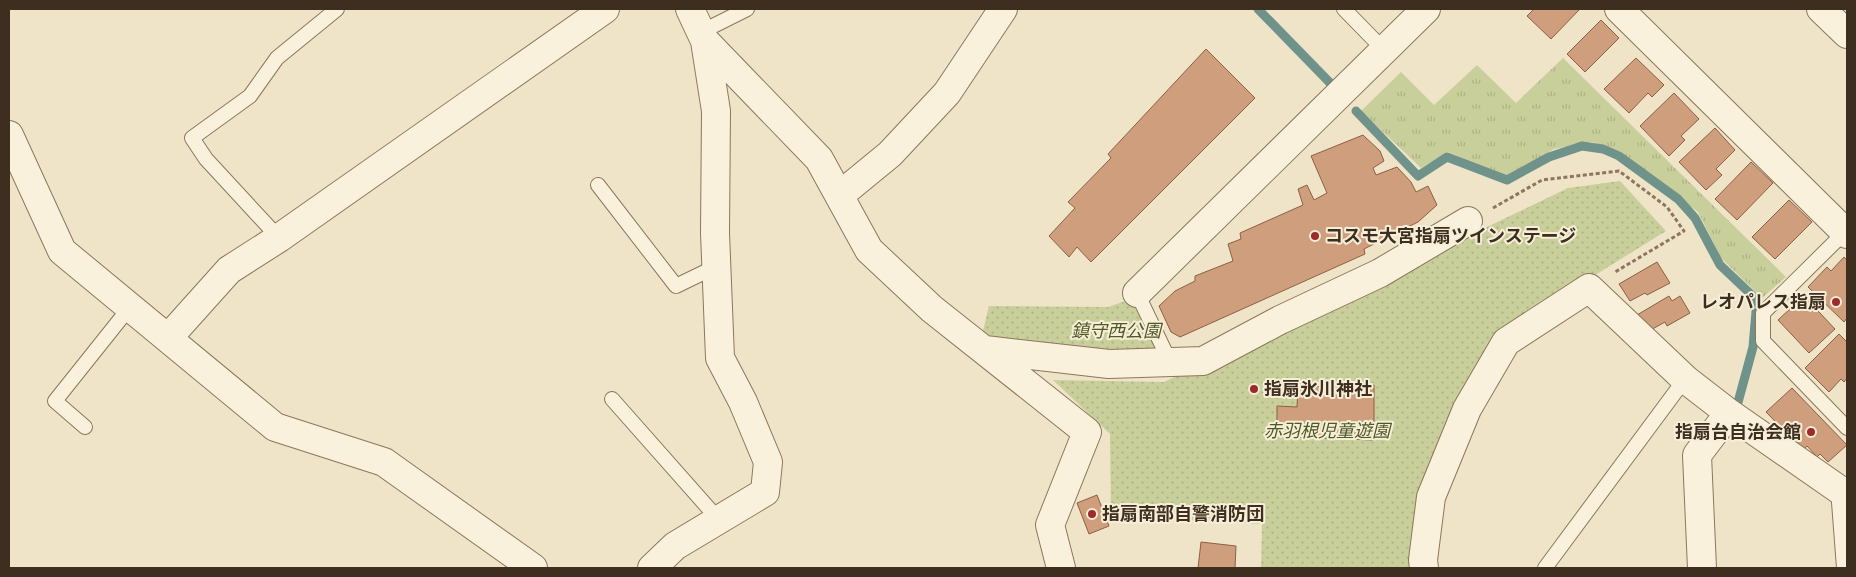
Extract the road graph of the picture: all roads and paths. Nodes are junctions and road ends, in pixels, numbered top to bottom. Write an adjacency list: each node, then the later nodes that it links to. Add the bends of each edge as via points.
1 (337, 9): 17 (lane, via 277,58 250,96 192,138 206,159)
2 (604, 9): 17 (street)
3 (746, 9): 9 (lane)
4 (1003, 9): 14 (street, via 947,93 890,154)
5 (1344, 9): 11 (lane)
6 (1426, 9): 11 (street)
7 (1620, 9): 16 (street)
8 (1821, 9): 10 (street)
9 (699, 27): 14 (street, via 819,159); 18 (street, via 716,111)
10 (1847, 34)
11 (1384, 50): 20 (street)
12 (9, 135): 21 (street, via 62,251)
13 (598, 185): 18 (lane, via 676,286)
14 (840, 195): 23 (street, via 869,250 932,309)
15 (1468, 221): 19 (path, via 1542,180 1619,171 1667,207 1684,230); 24 (street, via 1380,274 1280,320 1203,361)
16 (1847, 232): 29 (lane, via 1763,313 1763,341)
17 (279, 238): 22 (street, via 229,270)
18 (717, 266): 31 (street, via 720,358 768,462 765,492)
19 (1589, 288): 25 (street); 35 (street, via 1506,342 1466,409 1431,497)
20 (1137, 293): 24 (lane)
21 (130, 307): 22 (street); 28 (lane, via 55,401)
22 (168, 338): 32 (street, via 274,426 384,462)
23 (985, 350): 24 (street, via 1109,364); 34 (street, via 1087,432 1050,525)
24 (1170, 362)
25 (1685, 379): 27 (street); 36 (lane)
26 (612, 399): 31 (lane)
27 (1729, 413): 30 (street); 37 (street, via 1697,455)
28 (85, 427)
29 (1847, 428)
30 (1843, 492): 38 (lane)
31 (719, 520): 33 (street, via 675,546)
32 (516, 563)
33 (652, 568)
34 (1060, 568)
35 (1424, 568)
36 (1545, 568)
37 (1702, 568)
38 (1844, 568)

